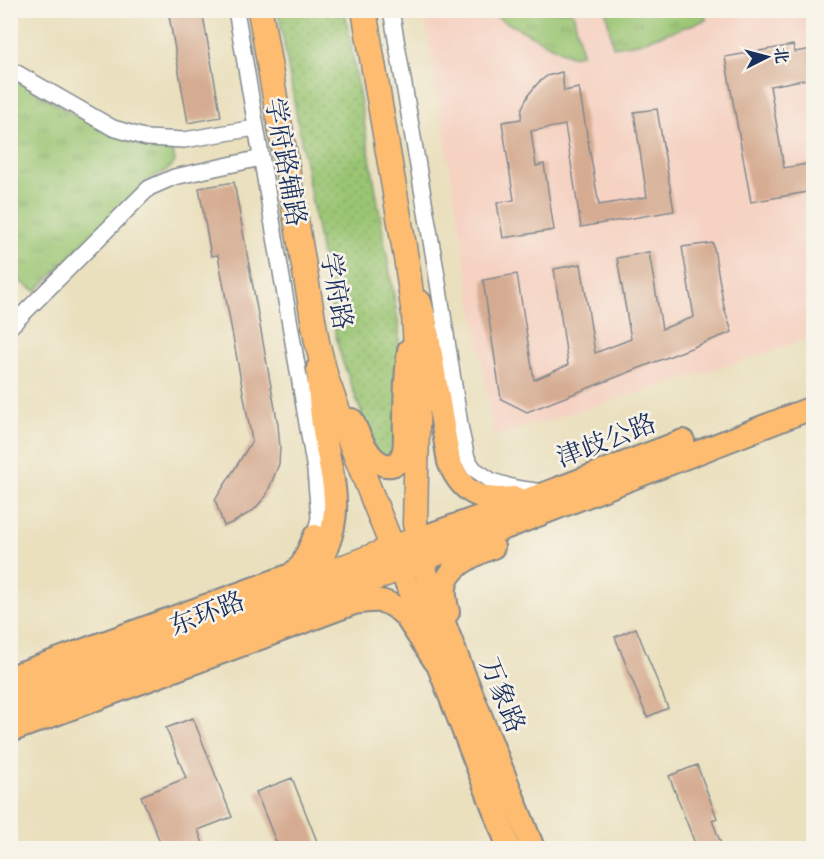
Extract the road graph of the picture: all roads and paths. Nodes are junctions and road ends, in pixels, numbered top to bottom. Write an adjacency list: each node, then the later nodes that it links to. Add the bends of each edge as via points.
1 (236, 10): 6 (street, 学府路辅路)
2 (260, 10): 11 (highway, 学府路)
3 (364, 10): 8 (highway)
4 (391, 10): 14 (street, via 467,458 474,469 492,481)
5 (10, 69): 6 (street, via 113,128 147,138 184,140)
6 (255, 128): 7 (street, 学府路辅路)
7 (261, 158): 10 (street, via 174,177 149,188); 15 (street, 学府路辅路, via 315,470 319,518)
8 (407, 264): 9 (highway); 14 (main road, via 425,320 449,462 458,481 485,498)
9 (414, 315): 11 (main road, via 403,454 390,466 372,458 361,440); 16 (highway, via 418,375 415,510)
10 (10, 327)
11 (317, 342): 16 (highway, 学府路, via 338,411); 17 (main road, via 321,411 336,514 326,552)
12 (813, 391): 14 (main road, 津歧公路)
13 (813, 407): 14 (main road, 津歧公路)
14 (552, 500): 16 (main road, 津歧公路); 18 (main road, via 522,533 465,560 450,574 445,596 454,634)
15 (315, 536): 19 (main road, via 302,565 291,575)
16 (409, 554): 17 (highway, 东环路); 18 (main road, 万象路); 21 (highway, 东环路)
17 (303, 584): 20 (highway, 东环路)
18 (446, 659): 22 (main road, via 400,611 387,602 371,600); 23 (main road, 万象路); 24 (main road, 万象路)
19 (10, 677)
20 (10, 695)
21 (10, 717)
22 (10, 731)
23 (509, 849)
24 (533, 849)

